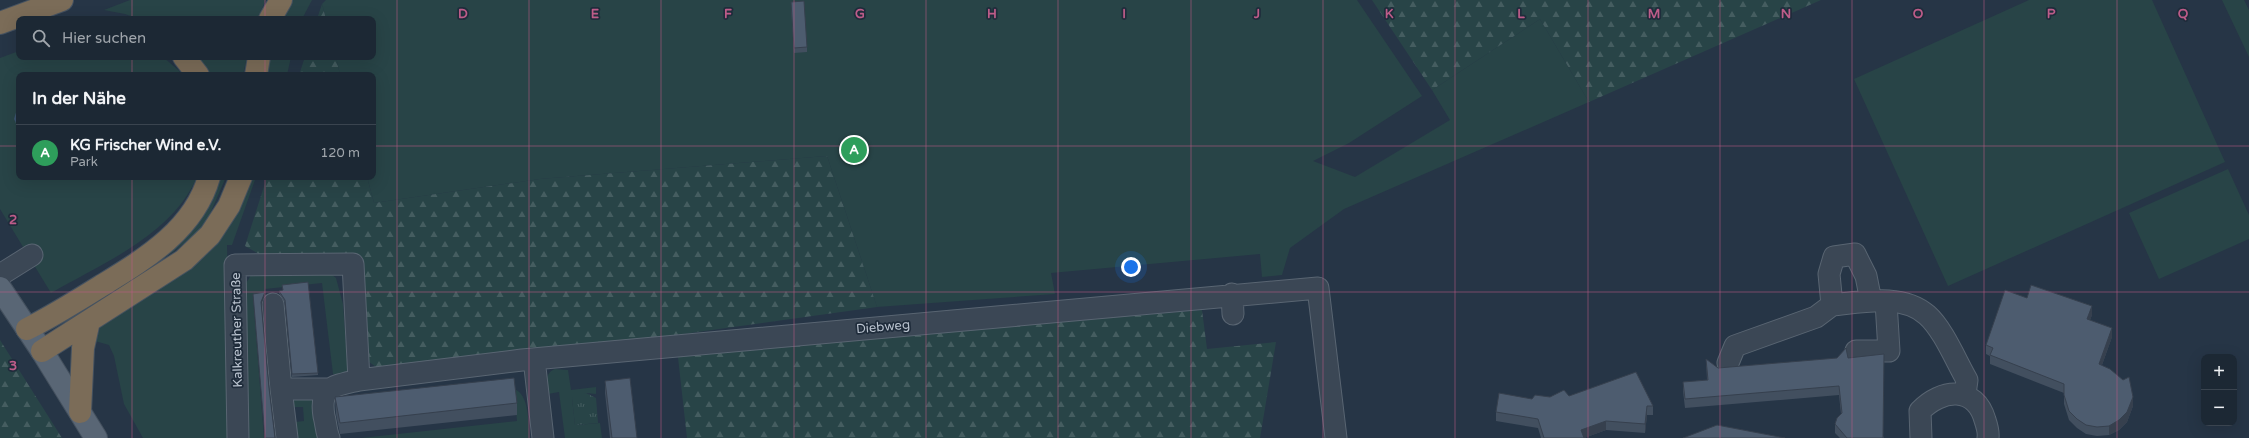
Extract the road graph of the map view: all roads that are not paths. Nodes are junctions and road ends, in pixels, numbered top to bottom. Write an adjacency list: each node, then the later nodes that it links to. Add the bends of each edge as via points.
1 (62, 0): 3 (highway)
2 (281, 0): 4 (highway)
3 (19, 16)
4 (272, 16)
5 (16, 17): 6 (highway)
6 (0, 23)
7 (16, 29): 8 (highway)
8 (0, 31)
9 (186, 60): 11 (highway)
10 (258, 60): 12 (highway)
11 (196, 72)
12 (256, 72)
13 (208, 180): 22 (highway, via 196,206 163,244 133,266)
14 (240, 180): 21 (highway, via 229,206 210,235 184,260)
15 (32, 255): 16 (street)
16 (0, 275)
17 (0, 288): 22 (main road)
18 (1878, 301): 20 (street); 20 (street, via 1855,254 1834,257 1829,274); 23 (street, via 1888,350); 30 (street, via 1910,304 1927,315 1967,380)
19 (273, 304): 28 (street)
20 (1832, 305): 26 (street, via 1816,317 1735,346)
21 (89, 321): 24 (highway); 31 (highway, via 83,348)
22 (27, 329): 24 (main road)
23 (1856, 350)
24 (42, 351): 31 (main road)
25 (534, 359): 27 (street); 36 (street); 37 (street, Diebweg, via 1233,304 1277,290 1318,288)
26 (1728, 363)
27 (359, 380): 29 (street); 33 (street, Kalkreuther Straße, via 353,264 236,265)
28 (281, 388): 29 (street); 34 (street)
29 (328, 389): 35 (street, via 322,404)
30 (1964, 394): 38 (street, via 1952,393 1927,404 1920,411); 39 (street, via 1974,401 1983,415)
31 (80, 412): 32 (main road)
32 (96, 438)
33 (238, 438)
34 (287, 438)
35 (329, 438)
36 (544, 438)
37 (1336, 438)
38 (1921, 438)
39 (1988, 438)

